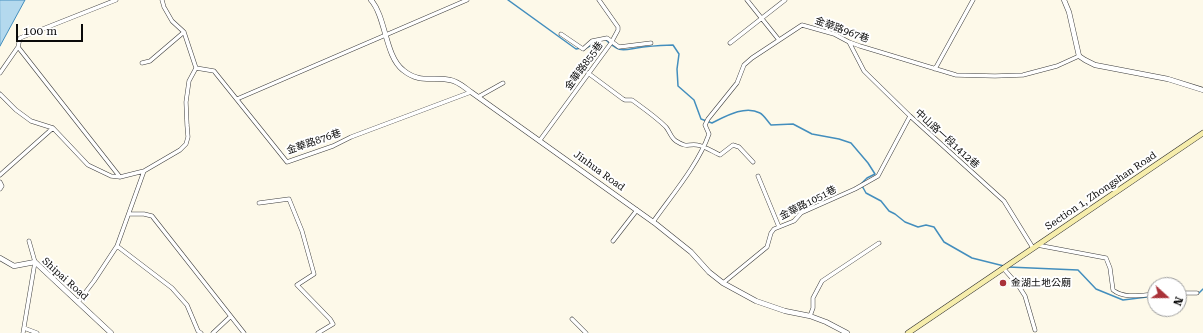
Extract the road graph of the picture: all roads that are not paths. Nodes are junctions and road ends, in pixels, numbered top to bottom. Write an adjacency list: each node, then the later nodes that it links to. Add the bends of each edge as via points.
1 (116, 0): 19 (street, via 20,38)
2 (162, 0): 11 (street, via 172,21)
3 (371, 0): 13 (street, Jinhua Road, via 378,11)
4 (467, 0): 13 (street)
5 (599, 0): 16 (street, 金華路855巷, via 618,27)
6 (747, 0): 10 (street)
7 (785, 0): 10 (street)
8 (972, 0): 23 (street)
9 (1064, 0): 20 (street)
10 (762, 18): 14 (street); 18 (street)
11 (184, 32): 21 (street, via 150,61); 22 (street)
12 (561, 34): 16 (street, via 583,49 592,41 606,38)
13 (386, 35): 28 (street, Jinhua Road, via 401,69 408,74 420,79 454,81); 31 (street)
14 (779, 40): 15 (street, 金華路967巷, via 802,25 834,34); 36 (street, 金華路967巷, via 744,65 734,89 708,119 706,125 709,134)
15 (849, 42): 23 (street, 金華路967巷); 32 (street, 中山路一段1412巷, via 864,71)
16 (610, 43): 17 (street, via 619,47); 25 (street, 金華路855巷)
17 (652, 43)
18 (730, 43)
19 (18, 47): 24 (street); 41 (street)
20 (1080, 56): 23 (street, 金華路967巷, via 1057,66 1023,75 956,75); 27 (street, via 1095,65 1168,79)
21 (142, 63)
22 (196, 68): 31 (street, 金華路876巷, via 214,71); 38 (street, via 189,81 186,102 186,144)
23 (935, 69)
24 (0, 73)
25 (588, 73): 35 (street, 金華路855巷); 36 (street, via 623,99 632,100 642,107 666,127 676,141 687,146)
26 (502, 83): 30 (street)
27 (1203, 90)
28 (472, 92): 30 (street, Jinhua Road); 31 (street, 金華路876巷, via 287,162)
29 (0, 94): 33 (street, via 31,121)
30 (478, 97): 35 (street, Jinhua Road)
31 (237, 99)
32 (910, 116): 48 (street, 金華路1051巷, via 878,176 801,213 794,221); 53 (street, 中山路一段1412巷, via 1004,201)
33 (53, 128): 39 (street); 41 (street, via 88,165 110,176)
34 (1203, 133): 53 (main road, Section 1, Zhongshan Road)
35 (540, 140): 45 (street, Jinhua Road)
36 (703, 147): 37 (street, via 720,155 732,145 739,147); 47 (street, 金華路967巷)
37 (753, 162)
38 (144, 171): 41 (street); 46 (street)
39 (0, 175)
40 (758, 176): 48 (street)
41 (120, 177)
42 (0, 182): 43 (street)
43 (0, 190)
44 (259, 203): 73 (street, via 289,199 302,231 314,274 297,285 333,324)
45 (637, 210): 47 (street, Jinhua Road); 50 (street)
46 (130, 214): 52 (street); 62 (street, via 152,216)
47 (653, 222): 57 (street, Jinhua Road, via 691,252)
48 (780, 227): 57 (street, 金華路1051巷, via 771,233 767,247)
49 (29, 241): 55 (street)
50 (613, 241)
51 (880, 243): 63 (street, via 822,281 813,298)
52 (118, 246): 61 (street); 70 (street, via 172,288 187,305)
53 (1035, 247): 56 (main road, Section 1, Zhongshan Road); 60 (street, via 1106,258 1113,290 1126,295)
54 (0, 258): 55 (street, Shipai Road, via 14,266)
55 (35, 262): 61 (street, Shipai Road); 65 (street)
56 (1004, 268): 66 (street, via 1025,296); 76 (main road)
57 (723, 283): 63 (street, Jinhua Road, via 756,301)
58 (1187, 293): 59 (street)
59 (1197, 293)
60 (1147, 294)
61 (78, 302): 69 (street, Shipai Road)
62 (230, 316): 71 (street); 72 (street)
63 (810, 316): 75 (street, Jinhua Road)
64 (572, 319): 74 (street)
65 (24, 328): 67 (street); 68 (street)
66 (1035, 330)
67 (23, 333)
68 (37, 333)
69 (111, 333)
70 (201, 333)
71 (213, 333)
72 (244, 333)
73 (318, 333)
74 (586, 333)
75 (847, 333)
76 (908, 333)

